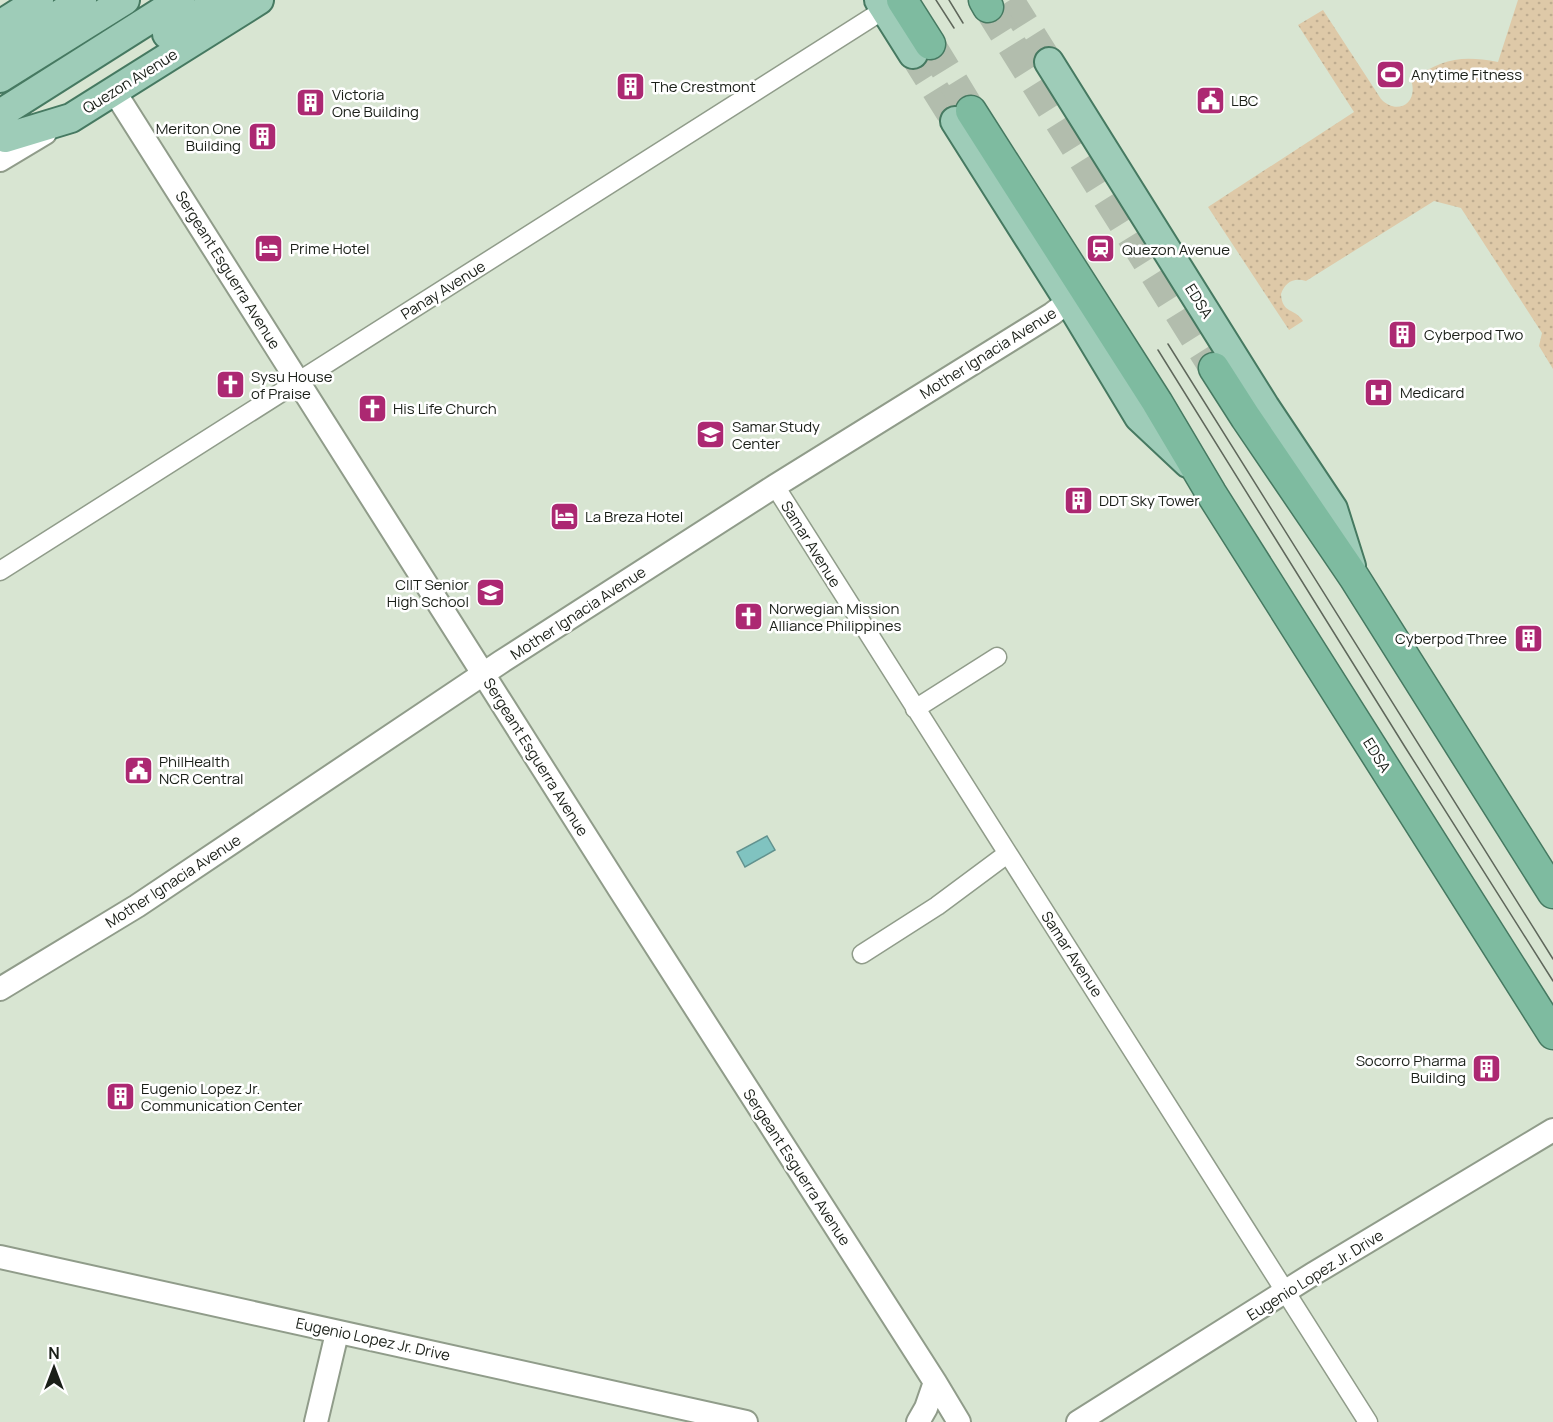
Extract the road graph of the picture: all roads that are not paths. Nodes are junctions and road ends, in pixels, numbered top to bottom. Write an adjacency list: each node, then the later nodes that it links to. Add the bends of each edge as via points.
1 (39, 0): 8 (main road)
2 (82, 0): 10 (main road)
3 (126, 0): 12 (main road)
4 (180, 0): 15 (main road)
5 (221, 0): 15 (main road, Quezon Avenue)
6 (259, 0): 13 (main road, Quezon Avenue)
7 (889, 3): 9 (highway); 18 (street, Panay Avenue)
8 (0, 25)
9 (921, 49)
10 (0, 51)
11 (1049, 62): 22 (main road, EDSA, via 1333,509)
12 (0, 78)
13 (114, 91): 15 (main road, Quezon Avenue, via 71,118); 18 (street, Sergeant Esguerra Avenue)
14 (963, 116): 16 (main road, EDSA); 19 (highway, EDSA)
15 (1, 138)
16 (1069, 301): 19 (main road, EDSA, via 1139,417); 20 (street, Mother Ignacia Avenue)
17 (1214, 368): 22 (highway, EDSA)
18 (299, 382): 21 (street, Panay Avenue); 24 (street, Sergeant Esguerra Avenue)
19 (1201, 475): 30 (highway, EDSA)
20 (775, 486): 24 (street, Mother Ignacia Avenue); 25 (street, Samar Avenue)
21 (0, 571)
22 (1354, 577): 27 (highway, EDSA)
23 (997, 657): 25 (street)
24 (484, 674): 29 (street, Mother Ignacia Avenue, via 137,906); 35 (street, Sergeant Esguerra Avenue)
25 (915, 709): 26 (street, Samar Avenue)
26 (1007, 854): 28 (street, via 937,906); 33 (street, Samar Avenue)
27 (1553, 893)
28 (862, 954)
29 (0, 989)
30 (1553, 1034)
31 (1553, 1130): 33 (street, Eugenio Lopez Jr. Drive)
32 (0, 1257): 34 (street, Eugenio Lopez Jr. Drive)
33 (1286, 1292): 40 (street, Eugenio Lopez Jr. Drive); 41 (street, Samar Avenue)
34 (337, 1333): 36 (street); 37 (street, Eugenio Lopez Jr. Drive)
35 (935, 1382): 38 (street); 39 (street, Sergeant Esguerra Avenue)
36 (316, 1422)
37 (746, 1422)
38 (918, 1422)
39 (958, 1422)
40 (1078, 1422)
41 (1368, 1422)

